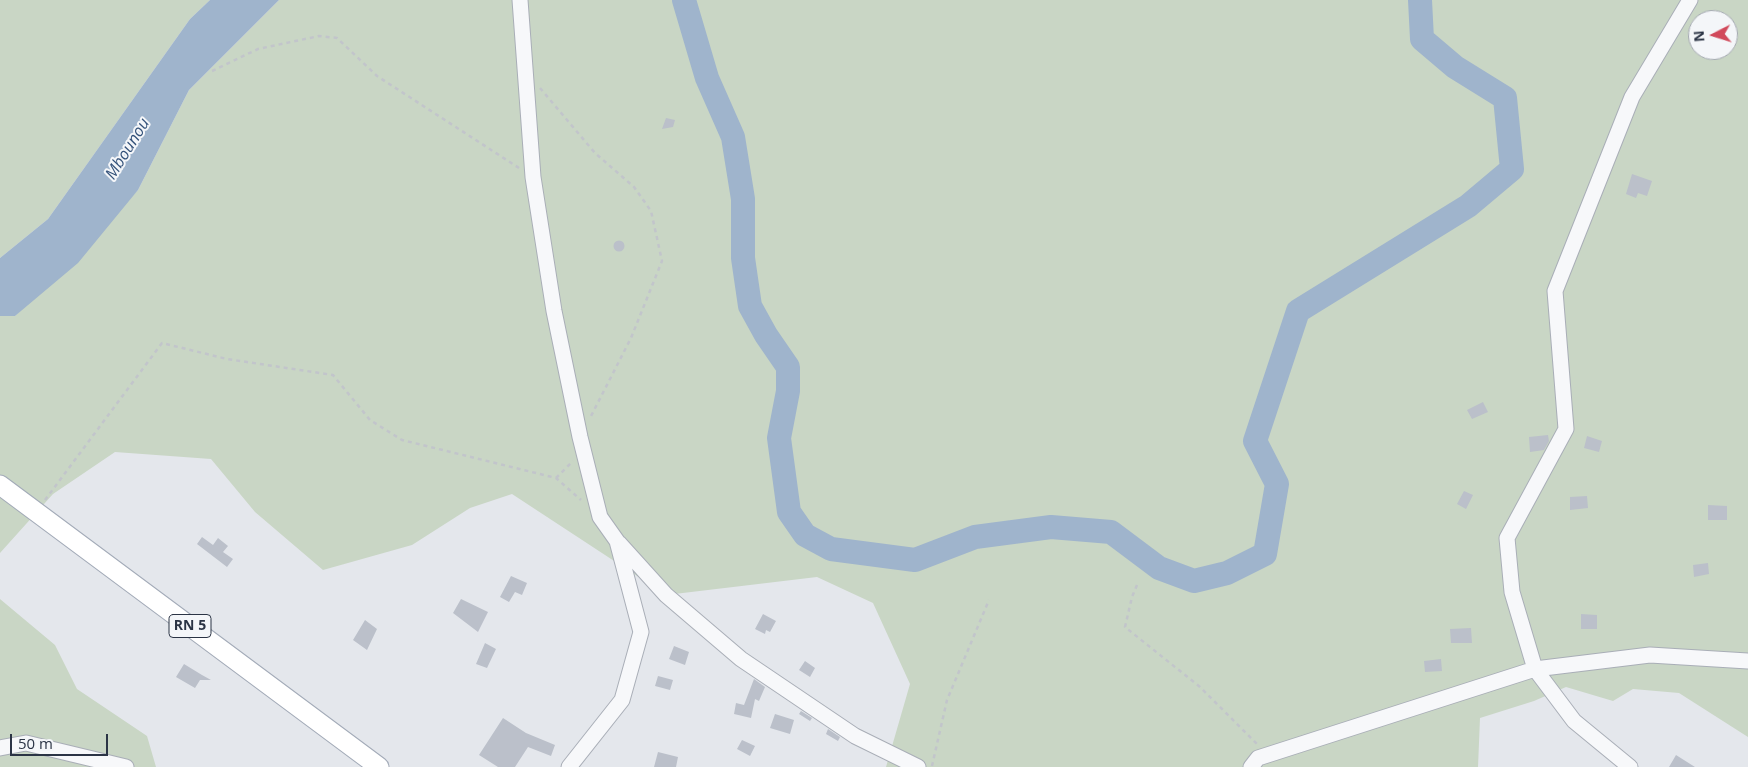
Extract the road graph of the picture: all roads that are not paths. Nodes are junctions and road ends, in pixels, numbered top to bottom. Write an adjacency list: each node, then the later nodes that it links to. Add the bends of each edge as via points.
1 (520, 0): 4 (street, via 533,177 554,312 600,517)
2 (1690, 0): 6 (street, via 1632,97 1555,291 1566,429 1507,538 1512,592)
3 (0, 485): 10 (main road, RN 5)
4 (617, 541): 11 (street, via 641,632 622,700); 12 (street, via 666,595 741,659 855,736)
5 (1748, 661): 6 (street, via 1650,656)
6 (1535, 668): 8 (street); 13 (street, via 1574,721)
7 (0, 748): 9 (street, via 26,743)
8 (1255, 763)
9 (126, 767)
10 (379, 767)
11 (569, 767)
12 (918, 767)
13 (1630, 767)

